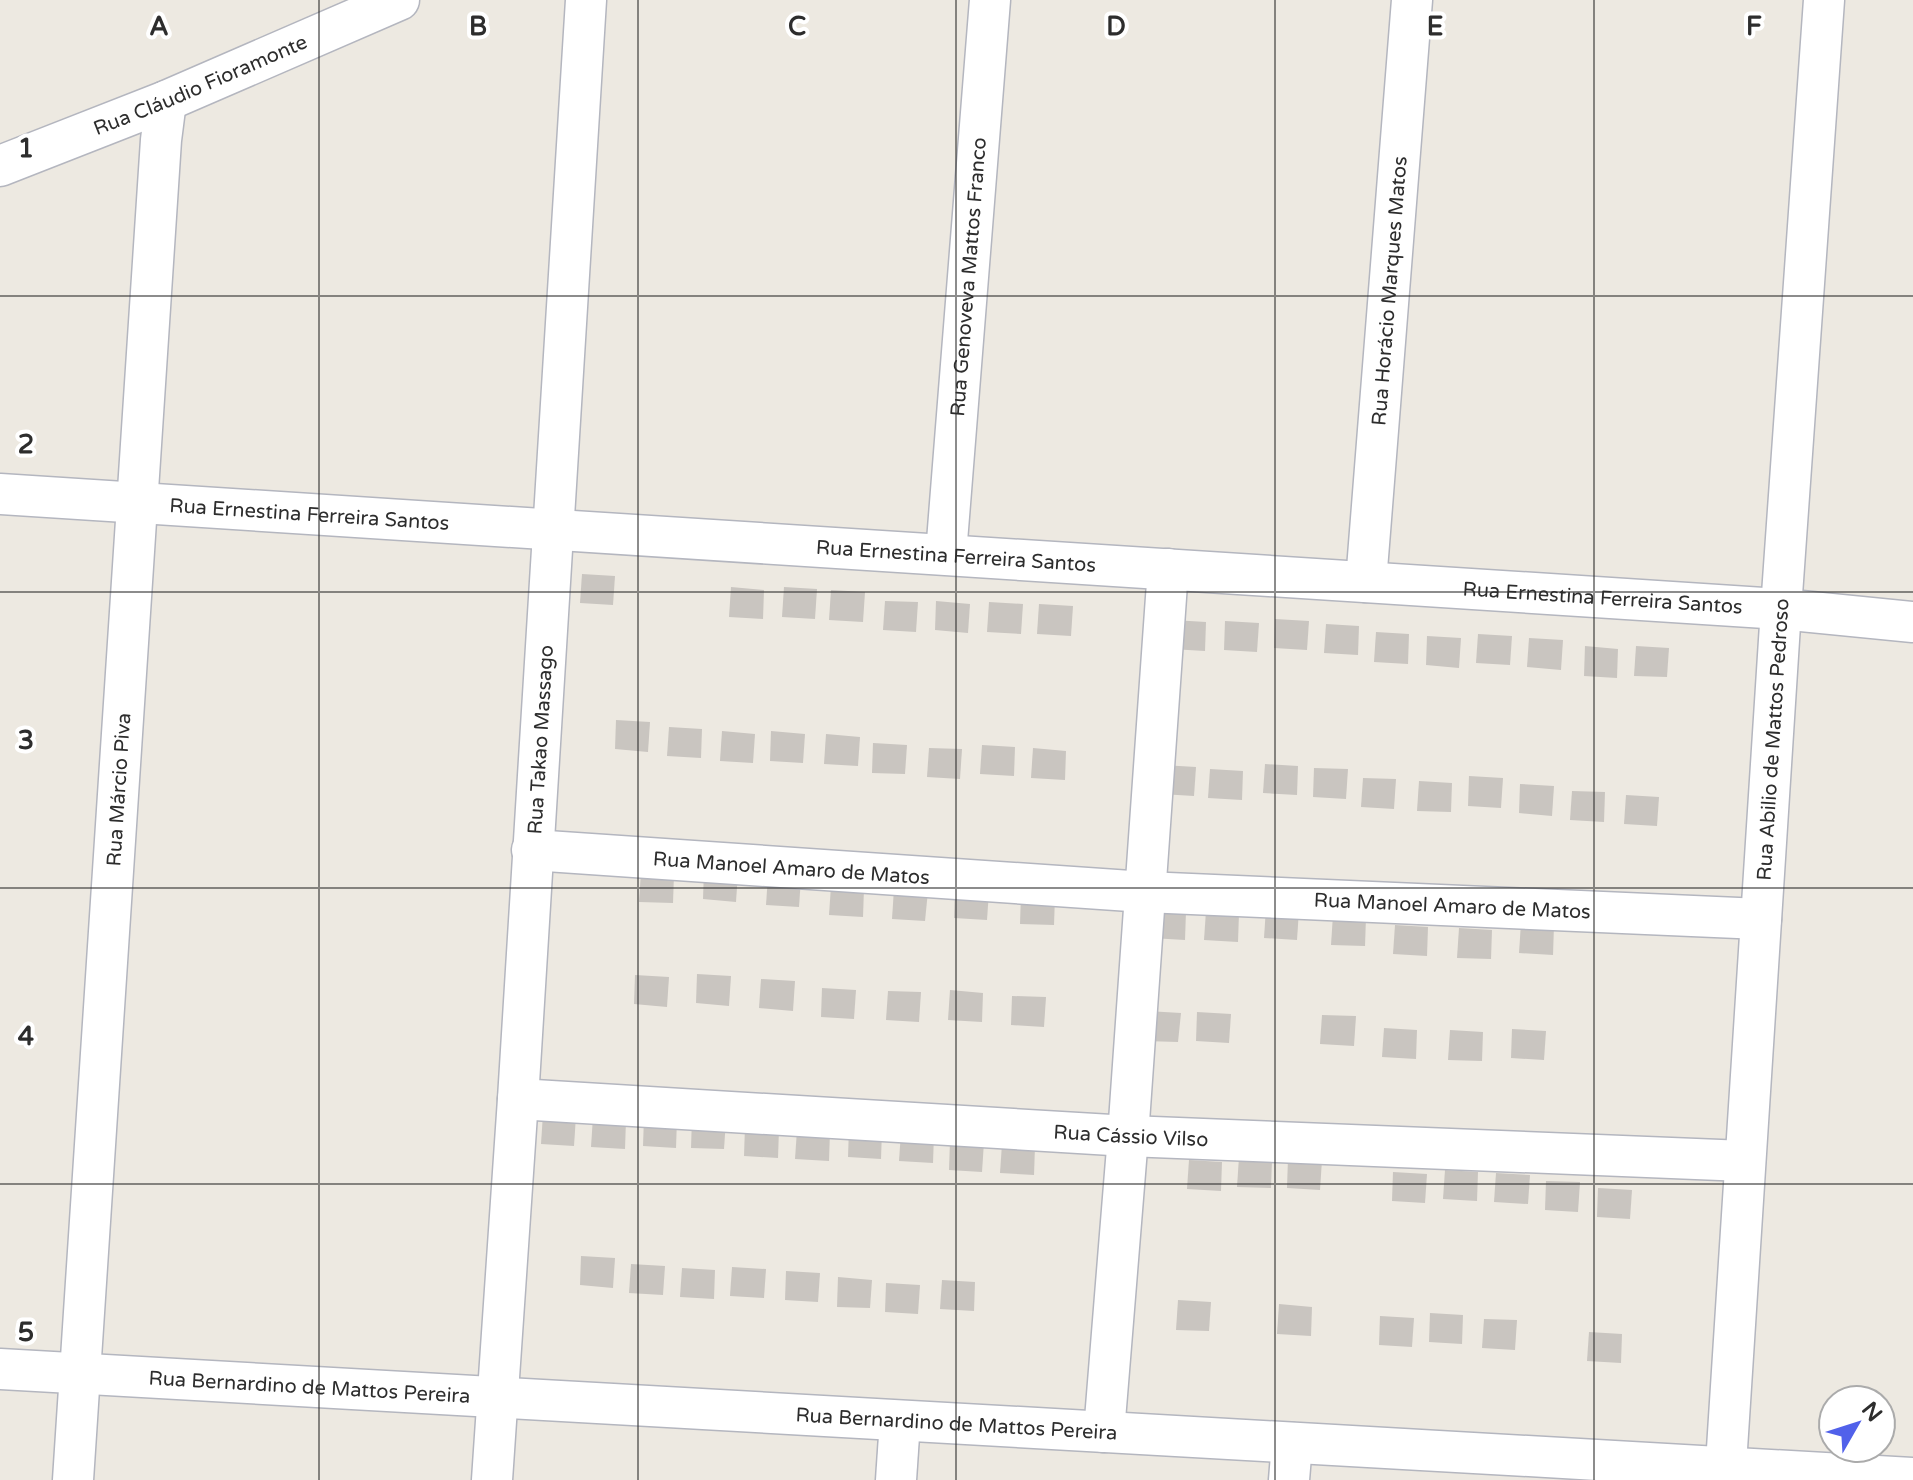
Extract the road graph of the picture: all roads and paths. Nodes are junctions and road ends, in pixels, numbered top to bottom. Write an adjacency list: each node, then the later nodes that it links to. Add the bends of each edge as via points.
1 (399, 0): 6 (street, Rua Cláudio Fioramonte)
2 (586, 0): 10 (street, Rua Takao Massago)
3 (990, 0): 11 (street, Rua Genoveva Mattos Franco)
4 (1412, 0): 13 (street, Rua Horácio Marques Matos)
5 (1824, 0): 14 (street, Rua Abilio de Mattos Pedroso)
6 (166, 101): 7 (street, Rua Cláudio Fioramonte); 9 (street, Rua Márcio Piva)
7 (0, 166)
8 (0, 494): 9 (street, Rua Ernestina Ferreira Santos)
9 (137, 502): 10 (street, Rua Ernestina Ferreira Santos); 23 (street, Rua Márcio Piva)
10 (553, 529): 11 (street, Rua Ernestina Ferreira Santos); 16 (street, Rua Takao Massago)
11 (946, 554): 12 (street, Rua Ernestina Ferreira Santos)
12 (1168, 569): 13 (street, Rua Ernestina Ferreira Santos); 17 (street)
13 (1366, 582): 14 (street, Rua Ernestina Ferreira Santos)
14 (1781, 609): 15 (street, Rua Ernestina Ferreira Santos); 18 (street, Rua Abilio de Mattos Pedroso)
15 (1913, 622)
16 (532, 850): 17 (street, Rua Manoel Amaro de Matos); 19 (street, Rua Takao Massago)
17 (1145, 892): 18 (street, Rua Manoel Amaro de Matos); 20 (street)
18 (1761, 919): 21 (street, Rua Abilio de Mattos Pedroso)
19 (518, 1099): 20 (street, Rua Cássio Vilso); 24 (street, Rua Takao Massago)
20 (1128, 1136): 21 (street, Rua Cássio Vilso); 26 (street)
21 (1745, 1161): 28 (street, Rua Abilio de Mattos Pedroso)
22 (0, 1369): 23 (street, Rua Bernardino de Mattos Pereira)
23 (80, 1373): 24 (street, Rua Bernardino de Mattos Pereira); 30 (street, Rua Márcio Piva)
24 (497, 1397): 25 (street, Rua Bernardino de Mattos Pereira); 31 (street, Rua Takao Massago)
25 (900, 1421): 26 (street, Rua Bernardino de Mattos Pereira); 32 (street)
26 (1104, 1432): 27 (street, Rua Bernardino de Mattos Pereira)
27 (1291, 1461): 28 (street, Rua Bernardino de Mattos Pereira)
28 (1725, 1474): 29 (street, Rua Bernardino de Mattos Pereira)
29 (1913, 1478)
30 (73, 1480)
31 (492, 1480)
32 (896, 1480)

